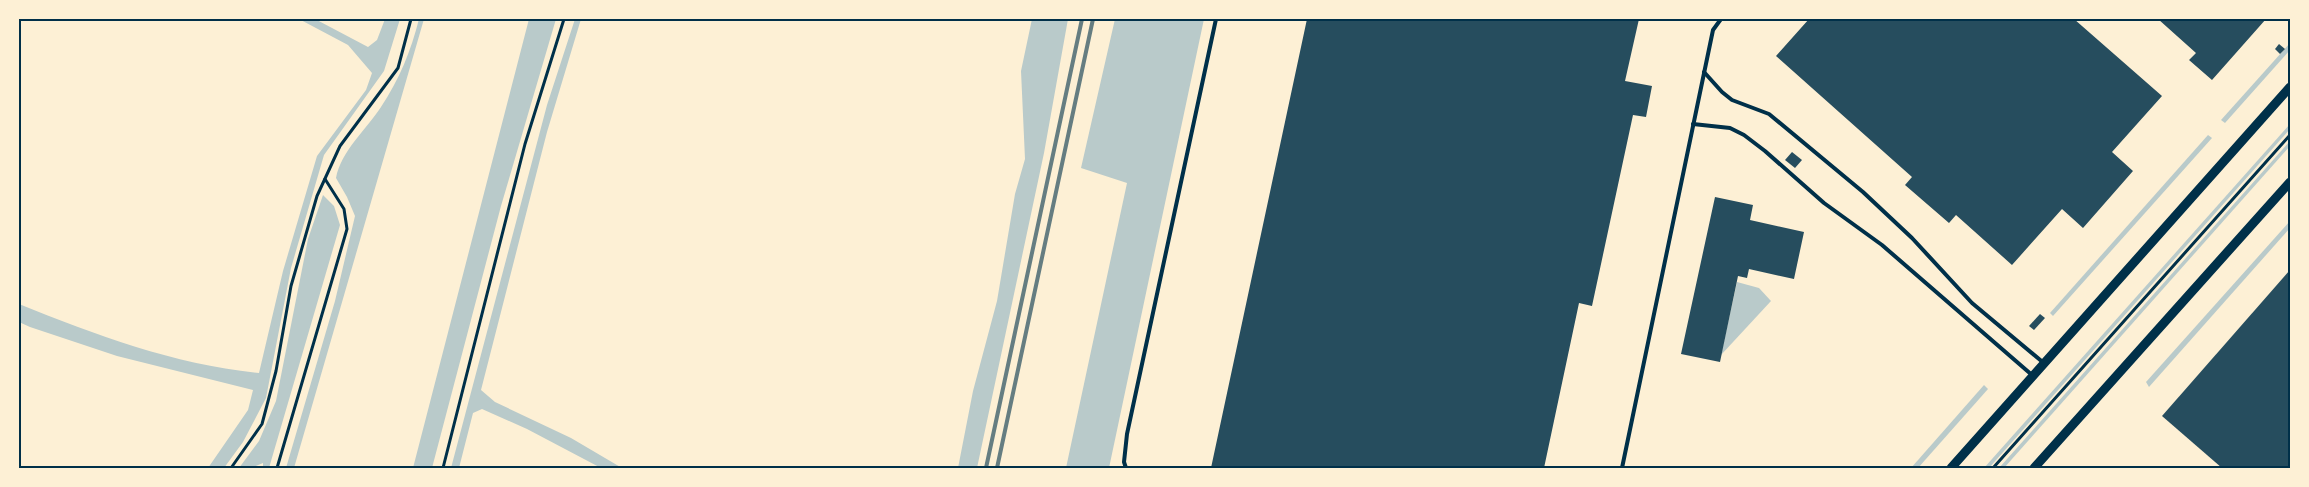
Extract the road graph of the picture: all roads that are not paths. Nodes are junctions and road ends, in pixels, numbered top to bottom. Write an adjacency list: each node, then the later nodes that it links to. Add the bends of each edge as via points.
1 (1216, 19): 9 (lane, via 1127,434)
2 (1721, 19): 3 (lane, via 1713,30)
3 (1704, 72): 5 (lane); 7 (lane, via 1732,100 1769,114 1863,192 1912,238 1972,303)
4 (2290, 87): 7 (street)
5 (1693, 124): 8 (lane, via 1730,128 1751,141 1824,203 1882,245); 10 (lane)
6 (2290, 182): 12 (street)
7 (2045, 364): 8 (street)
8 (2033, 377): 11 (street)
9 (1126, 468)
10 (1622, 468)
11 (1951, 468)
12 (2034, 468)

